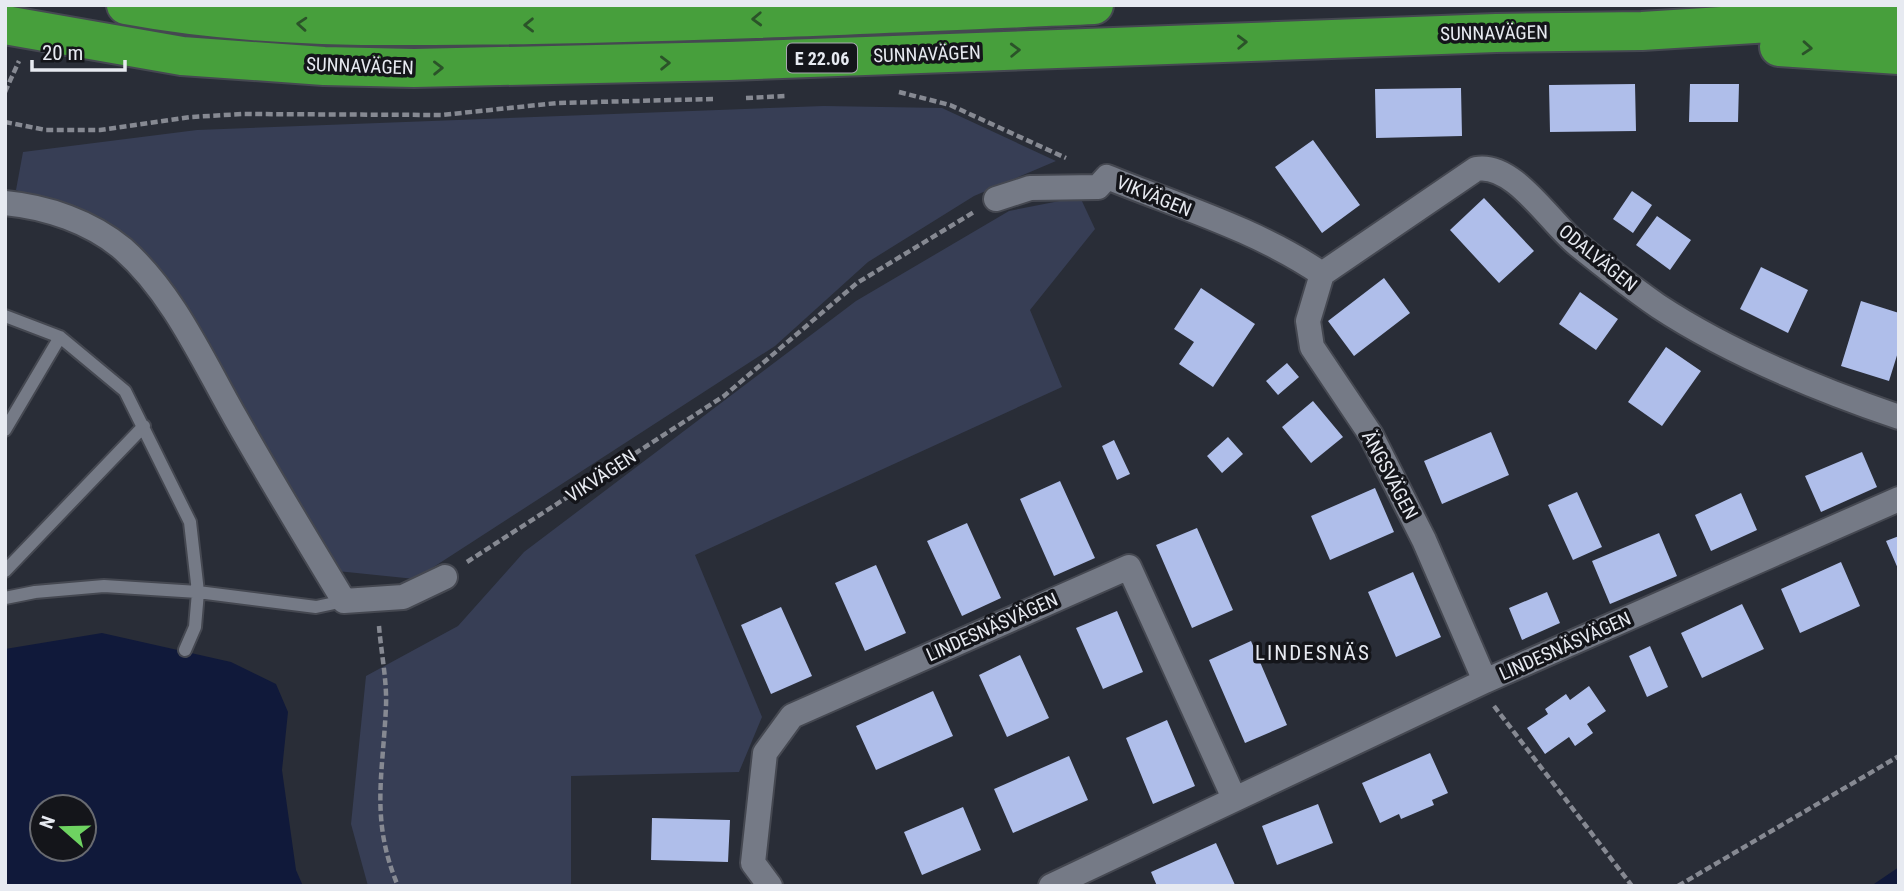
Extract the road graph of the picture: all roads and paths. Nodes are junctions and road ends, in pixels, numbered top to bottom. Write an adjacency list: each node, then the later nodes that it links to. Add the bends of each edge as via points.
1 (126, 5): 2 (highway, SUNNAVÄGEN / E 22.06, one-way to 1, via 658,23 414,27 304,25)
2 (1094, 5)
3 (1899, 26): 4 (highway, E 22.06, via 1770,23)
4 (1642, 31): 5 (highway, SUNNAVÄGEN / E 22.06, one-way to 4, via 324,66 414,68); 6 (highway, one-way to 6)
5 (13, 40): 8 (path)
6 (1899, 55)
7 (886, 90): 13 (path, via 950,105)
8 (5, 92)
9 (792, 96): 10 (path)
10 (737, 98)
11 (723, 99): 12 (path, via 557,103 442,115 229,114 100,130 46,130)
12 (5, 122)
13 (1107, 177): 14 (street, VIKVÄGEN, via 1098,187 1030,188); 16 (street, VIKVÄGEN, via 1231,227)
14 (996, 199): 24 (path, VIKVÄGEN, via 857,283 724,396)
15 (5, 203): 27 (street, via 28,205 82,224 104,235 135,263 177,316)
16 (1322, 274): 19 (street, ODALVÄGEN, via 1476,169 1495,169 1506,174 1575,243 1659,306 1798,379); 30 (street, ÄNGSVÄGEN, via 1308,321 1312,348 1371,435 1424,540)
17 (5, 316): 18 (lane)
18 (60, 337): 20 (lane, via 125,391); 21 (lane)
19 (1899, 417)
20 (144, 426): 23 (lane); 25 (lane, via 190,522)
21 (5, 430)
22 (1899, 499): 30 (street, LINDESNÄSVÄGEN)
23 (5, 571)
24 (444, 576): 28 (street, via 402,597)
25 (198, 592): 26 (lane, via 104,586); 27 (lane, via 316,607); 29 (lane, via 194,627)
26 (5, 598)
27 (344, 601): 28 (street)
28 (377, 601): 33 (path, via 386,703 379,818 385,854)
29 (185, 650)
30 (1485, 681): 32 (street, LINDESNÄSVÄGEN); 36 (path, via 1493,704)
31 (1899, 756): 37 (path)
32 (1234, 798): 34 (street, LINDESNÄSVÄGEN, via 1129,567 792,716 765,752 758,797 753,863); 35 (street, LINDESNÄSVÄGEN)
33 (398, 886)
34 (770, 886)
35 (1051, 886)
36 (1632, 886)
37 (1678, 886)

